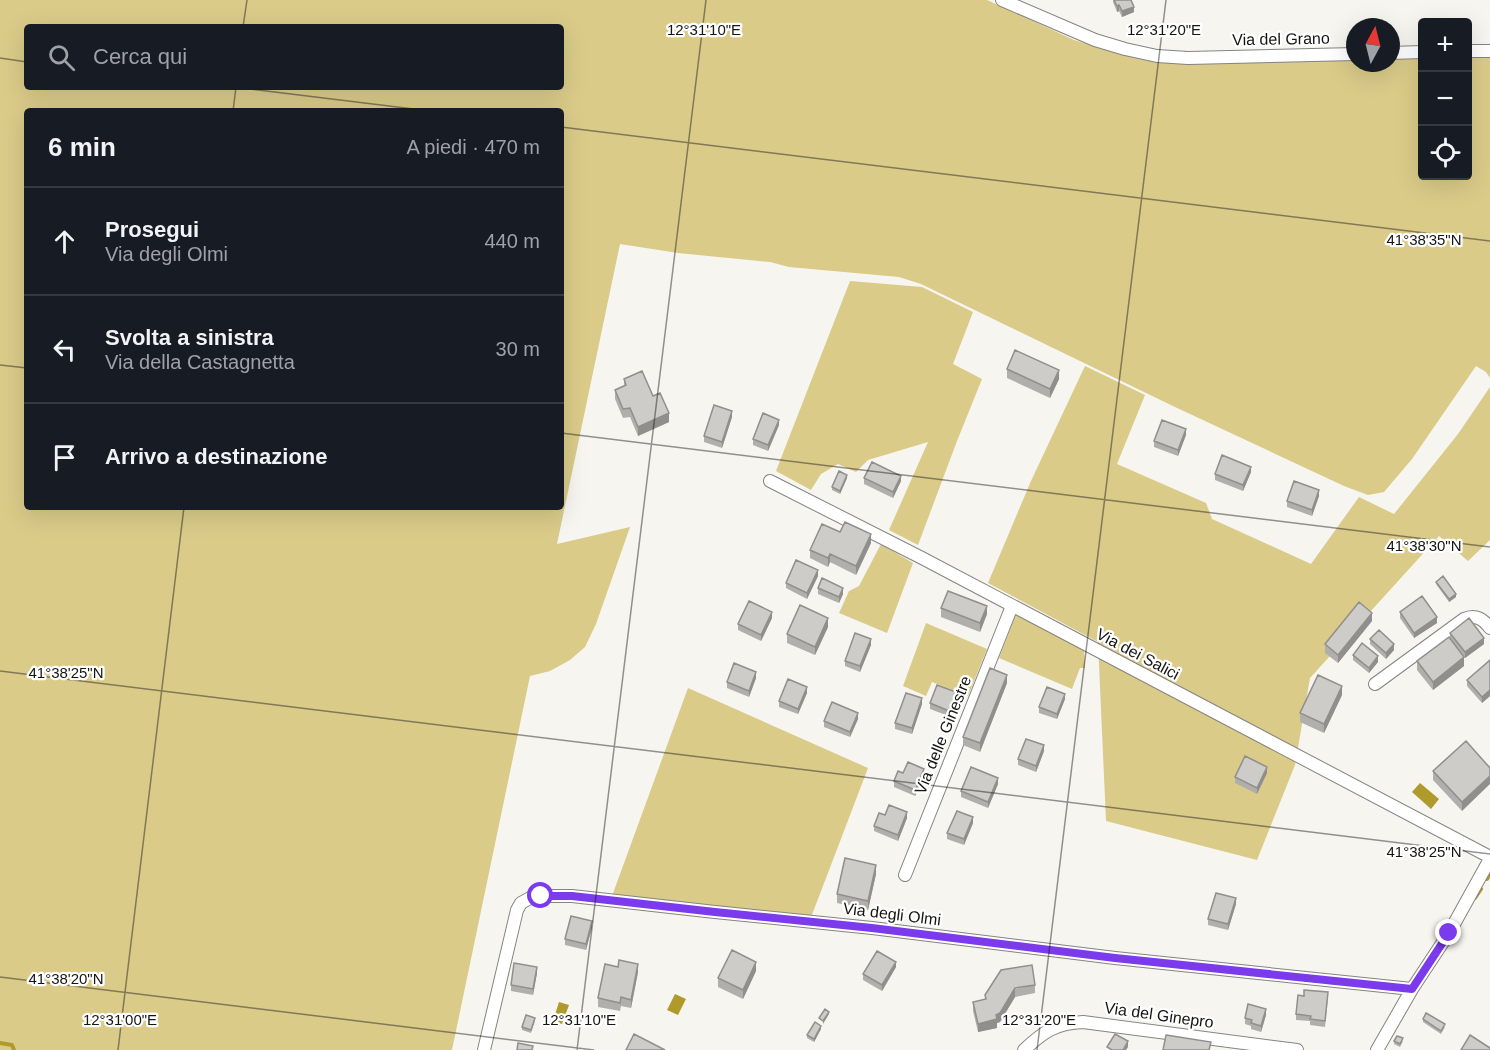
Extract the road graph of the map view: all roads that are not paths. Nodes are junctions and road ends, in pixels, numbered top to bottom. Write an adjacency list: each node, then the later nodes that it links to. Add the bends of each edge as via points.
1 (1002, 0): 6 (street, Via del Grano, via 1095,40 1157,56)
2 (1472, 51): 3 (street)
3 (1490, 51)
4 (1418, 52): 5 (street)
5 (1400, 53)
6 (1346, 54)
7 (770, 482): 8 (street, Via dei Salici)
8 (1012, 606): 11 (street, Via dei Salici); 12 (street, Via delle Ginestre)
9 (1490, 628): 10 (street, via 1479,618 1464,619)
10 (1375, 684)
11 (1490, 858): 13 (street, via 1449,933)
12 (904, 875)
13 (1412, 989): 14 (street, Via degli Olmi, via 852,925 541,896 526,900 517,910); 17 (street)
14 (484, 1050)
15 (1024, 1050): 16 (street, Via del Ginepro, via 1050,1029 1083,1022)
16 (1297, 1050)
17 (1377, 1050)

